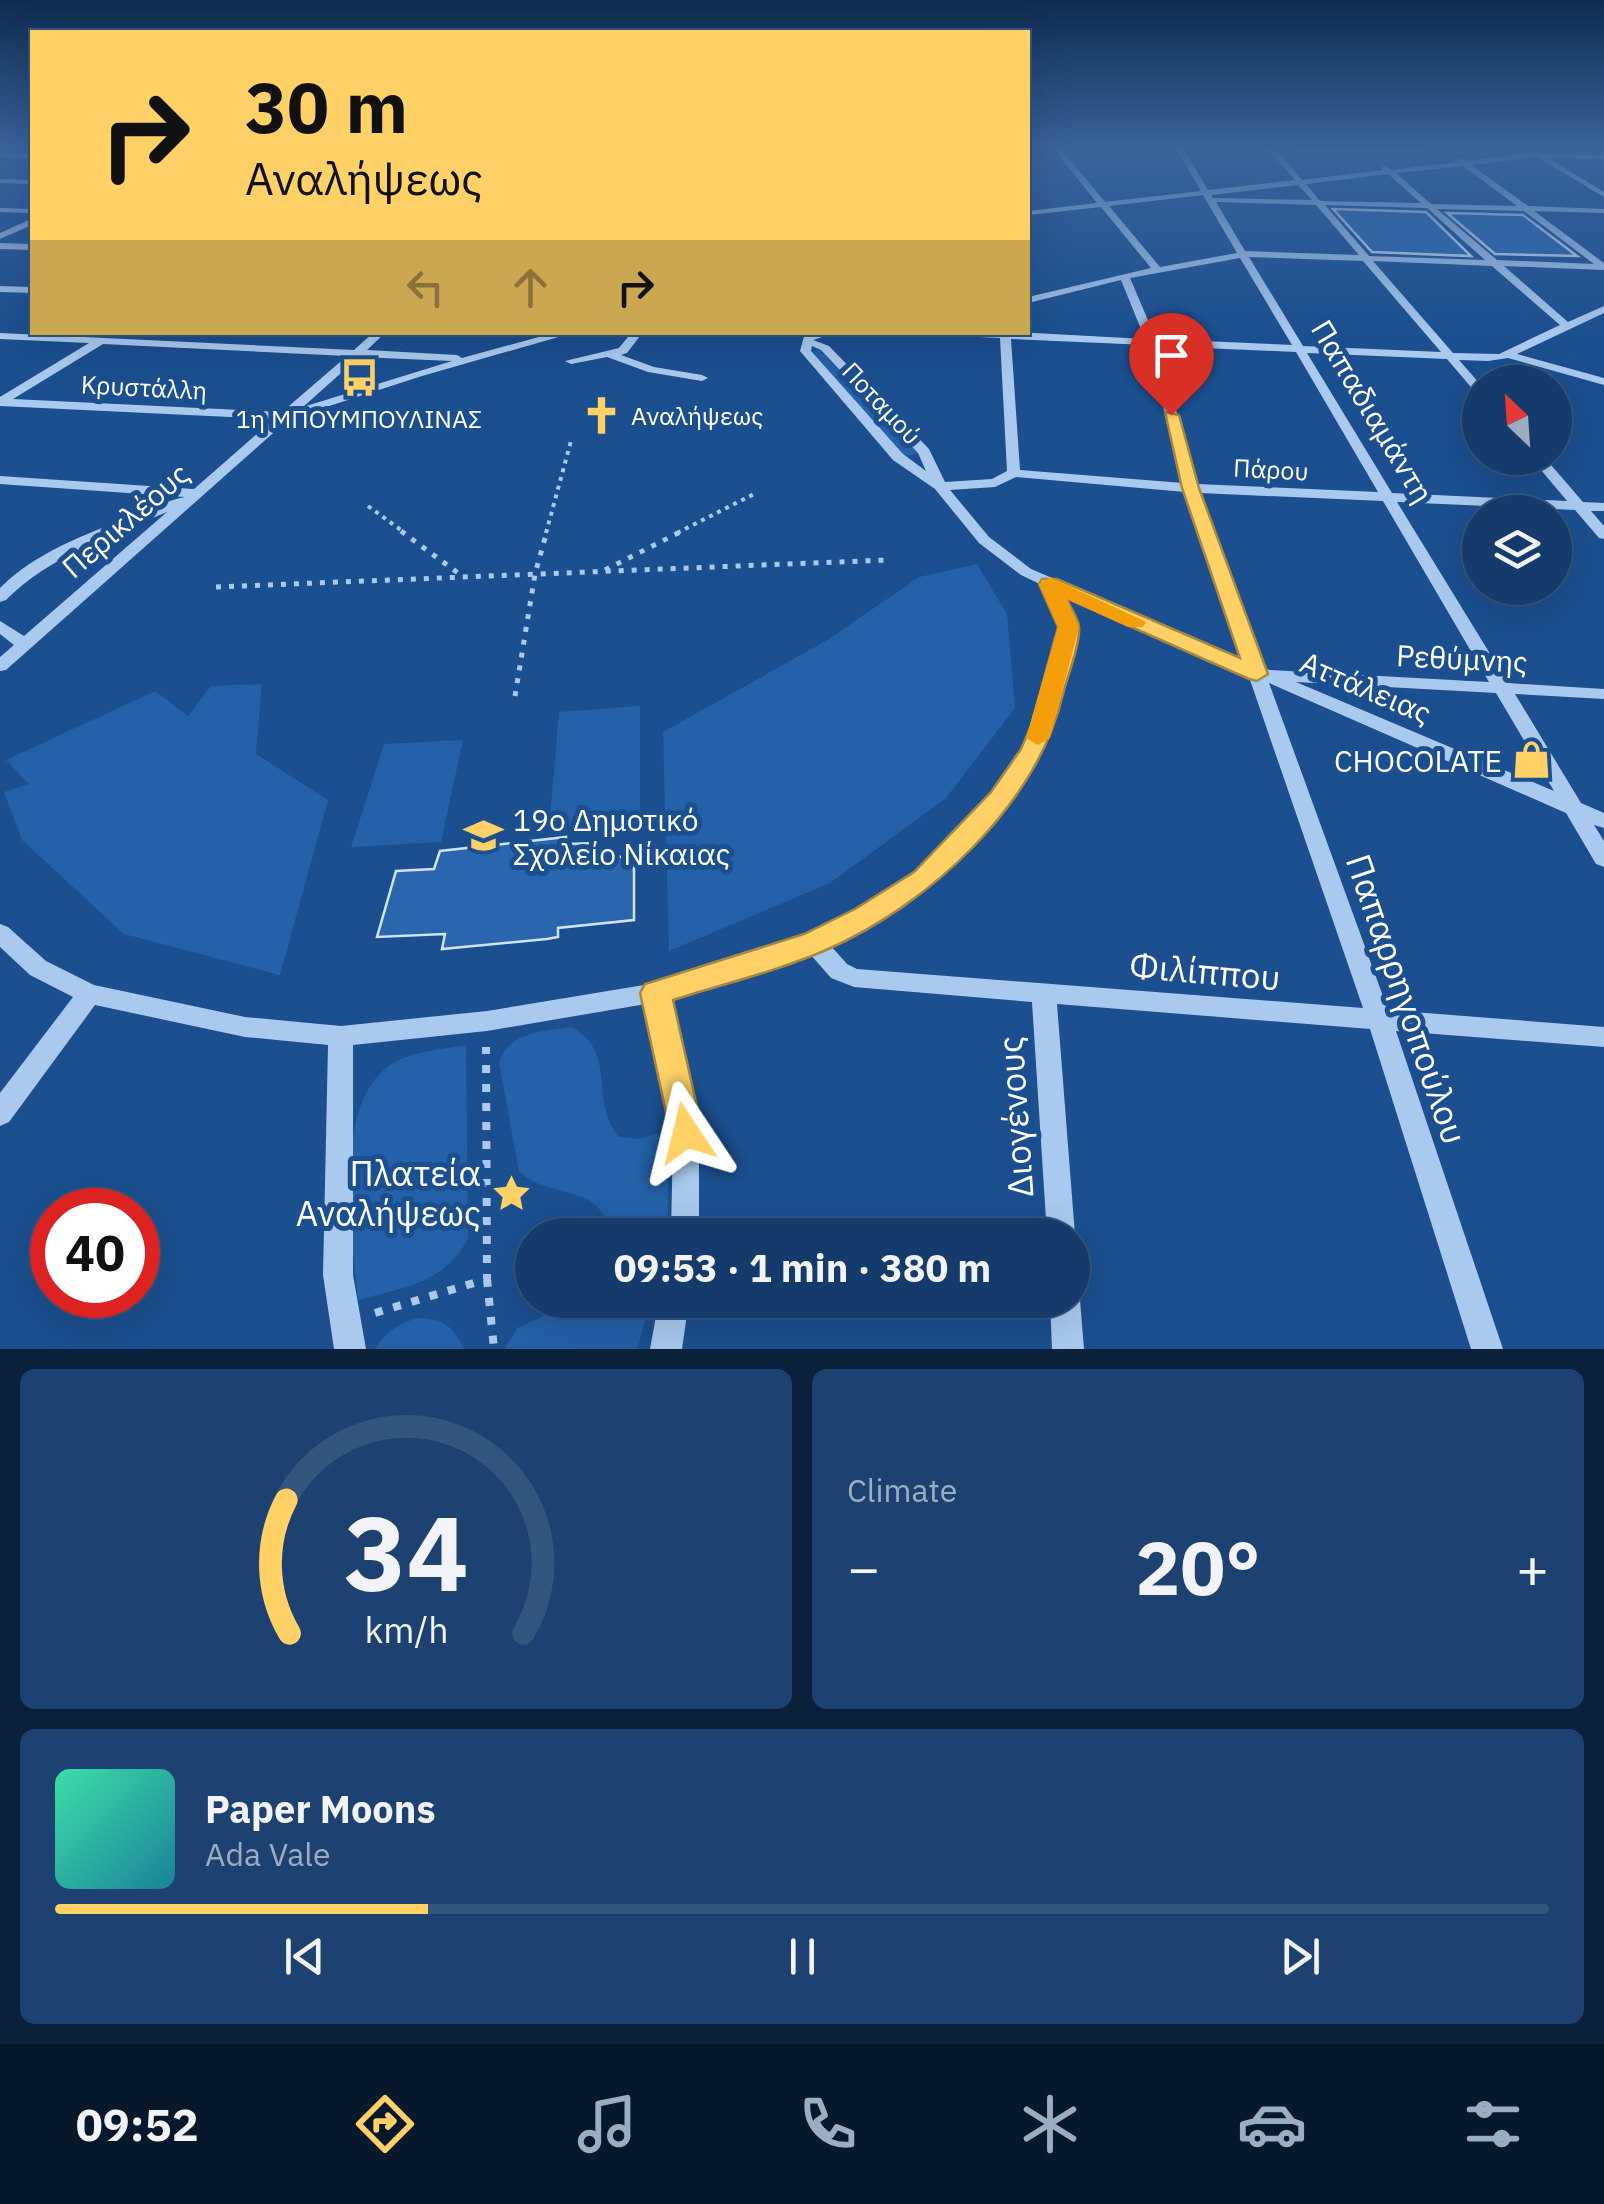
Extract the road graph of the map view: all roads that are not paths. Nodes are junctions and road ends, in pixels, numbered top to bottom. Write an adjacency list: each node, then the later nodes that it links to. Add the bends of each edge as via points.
1 (1108, 211): 14 (street)
2 (1219, 211): 10 (street, Παπαδιαμάντη)
3 (1328, 211): 11 (street)
4 (1434, 211): 12 (street)
5 (1528, 211): 13 (street)
6 (30, 223): 7 (street)
7 (0, 236)
8 (0, 246): 9 (street)
9 (30, 247)
10 (1245, 254): 11 (street); 14 (street); 31 (street, Παπαδιαμάντη)
11 (1369, 258): 12 (street); 35 (street)
12 (1492, 263): 13 (street); 20 (street)
13 (1604, 267)
14 (1157, 269): 15 (street)
15 (1124, 276): 18 (street); 30 (street, Παπαρρηγοπούλου)
16 (0, 289): 17 (street)
17 (30, 290)
18 (1030, 300)
19 (1604, 309): 20 (street)
20 (1567, 326): 33 (street)
21 (110, 335): 29 (street)
22 (378, 335): 32 (street, Περικλέους)
23 (561, 335): 36 (street)
24 (636, 335): 34 (street)
25 (1005, 335): 43 (street)
26 (1023, 335): 30 (street)
27 (0, 336): 29 (street)
28 (809, 337): 46 (street, Ποταμού, via 924,452); 46 (street, Ποταμού, via 805,351 898,457)
29 (102, 340): 32 (street); 41 (street)
30 (1152, 342): 31 (street); 47 (street, Παπαρρηγοπούλου)
31 (1302, 350): 35 (street); 49 (street, Παπαδιαμάντη)
32 (359, 352): 36 (street); 42 (street, Περικλέους)
33 (1507, 354): 35 (street); 40 (street)
34 (611, 355): 37 (street); 39 (street)
35 (1450, 356): 38 (street)
36 (477, 359): 42 (street)
37 (571, 361)
38 (1462, 370)
39 (702, 378)
40 (1604, 382)
41 (0, 402): 42 (street, Κρυστάλλη)
42 (286, 416): 48 (street, Περικλέους)
43 (1014, 473): 46 (street, Πάρου, via 995,482); 47 (street, Πάρου)
44 (1553, 475): 50 (street)
45 (0, 480): 48 (street)
46 (940, 486): 54 (street, Ποταμού, via 995,551)
47 (1190, 488): 49 (street, Πάρου); 59 (street, Παπαρρηγοπούλου)
48 (198, 493): 53 (street); 57 (street, Περικλέους)
49 (1388, 497): 50 (street, Πάρου); 60 (street, Παπαδιαμάντη)
50 (1579, 506): 51 (street, Πάρου); 52 (street)
51 (1604, 507)
52 (1604, 534)
53 (6, 582): 55 (street)
54 (1050, 584): 59 (street, Αττάλειας); 66 (street, via 1068,627 1032,750 1000,798 924,879)
55 (0, 597)
56 (0, 626): 57 (street)
57 (24, 644): 58 (street, Περικλέους)
58 (0, 666)
59 (1257, 674): 60 (street, Ρεθύμνης); 62 (street, Αττάλειας); 70 (street, Παπαρρηγοπούλου)
60 (1504, 686): 61 (street, Ρεθύμνης); 62 (street, Παπαδιαμάντη)
61 (1604, 694)
62 (1573, 808): 63 (street, Αττάλειας); 64 (street, Παπαδιαμάντη)
63 (1604, 821)
64 (1604, 859)
65 (0, 934): 68 (street, via 38,968)
66 (814, 943): 67 (street); 69 (street, Φιλίππου, via 838,971 854,978)
67 (656, 993): 71 (street); 74 (street, via 686,1133)
68 (89, 994): 71 (street, via 244,1027); 73 (street)
69 (1044, 994): 70 (street, Φιλίππου); 75 (street, Διογένους)
70 (1380, 1021): 72 (street, Φιλίππου); 81 (street, Παπαρρηγοπούλου)
71 (342, 1036): 78 (street, via 338,1232)
72 (1604, 1037)
73 (0, 1114)
74 (685, 1218)
75 (1059, 1218)
76 (671, 1318): 79 (street)
77 (1066, 1318): 80 (street)
78 (347, 1336)
79 (666, 1349)
80 (1068, 1349)
81 (1487, 1349)

